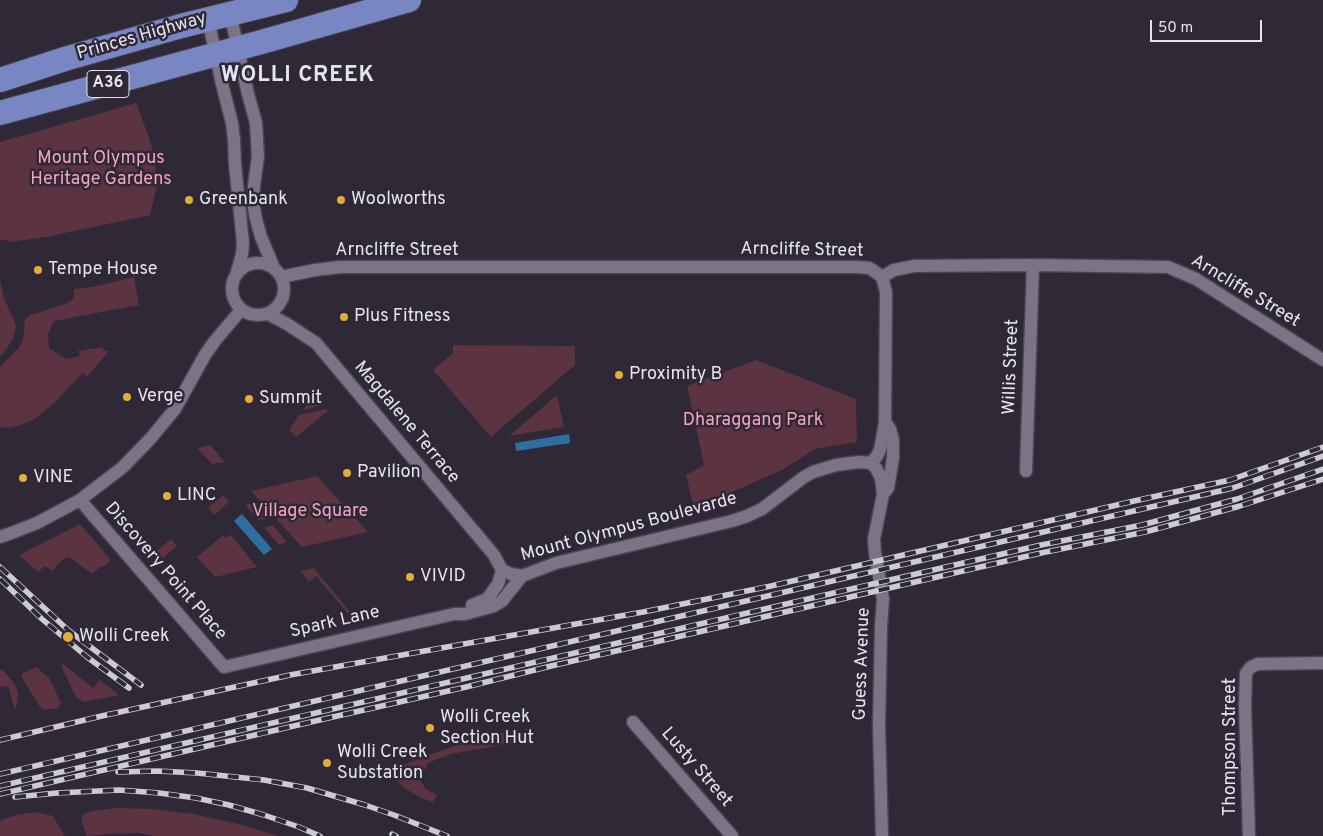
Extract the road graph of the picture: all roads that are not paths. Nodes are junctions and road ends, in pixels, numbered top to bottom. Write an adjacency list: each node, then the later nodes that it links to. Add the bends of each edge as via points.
1 (286, 0): 3 (highway, Princes Highway / A36)
2 (409, 0): 4 (highway, Princes Highway / A36)
3 (219, 16): 4 (street); 4 (street); 5 (highway, Princes Highway / A36)
4 (226, 52): 6 (highway, Princes Highway / A36); 8 (street, via 243,243); 9 (street, via 248,94 256,123 258,156 253,202 261,237)
5 (0, 80)
6 (0, 113)
7 (1033, 265): 10 (street, Arncliffe Street, via 914,266 894,270); 13 (street, Arncliffe Street, via 1168,267 1196,279); 16 (street, Willis Street)
8 (237, 272): 9 (street, via 259,263); 11 (street, via 231,292)
9 (277, 272): 10 (street, Arncliffe Street, via 340,267 857,267 869,268); 12 (street, via 284,285 284,294 276,309)
10 (882, 277): 14 (street, Guess Avenue, via 886,292)
11 (241, 310): 12 (street, via 254,316); 18 (street, via 214,342 175,409 151,438 123,467)
12 (268, 314): 20 (street, Magdalene Terrace, via 316,343 494,555)
13 (1323, 360)
14 (885, 422): 15 (street, Guess Avenue, via 880,450); 17 (street, Guess Avenue, via 893,440 893,458 888,488)
15 (871, 463): 17 (street, Guess Avenue, via 881,478); 21 (street, Mount Olympus Boulevarde, via 836,465 813,472 762,509 732,521 556,563)
16 (1026, 471)
17 (883, 494): 27 (street, Guess Avenue, via 874,540 883,599 879,726)
18 (80, 500): 19 (street, via 37,523); 24 (street, Discovery Point Place)
19 (0, 537)
20 (502, 570): 21 (street, Mount Olympus Boulevarde); 22 (street, Spark Lane, via 498,584 487,599)
21 (522, 576): 22 (street, Spark Lane, via 494,606)
22 (454, 614): 24 (street, Spark Lane)
23 (1323, 663): 28 (street, Thompson Street, via 1258,664 1248,670 1245,706)
24 (224, 666)
25 (634, 722): 26 (street, Lusty Street)
26 (732, 836)
27 (882, 836)
28 (1250, 836)

